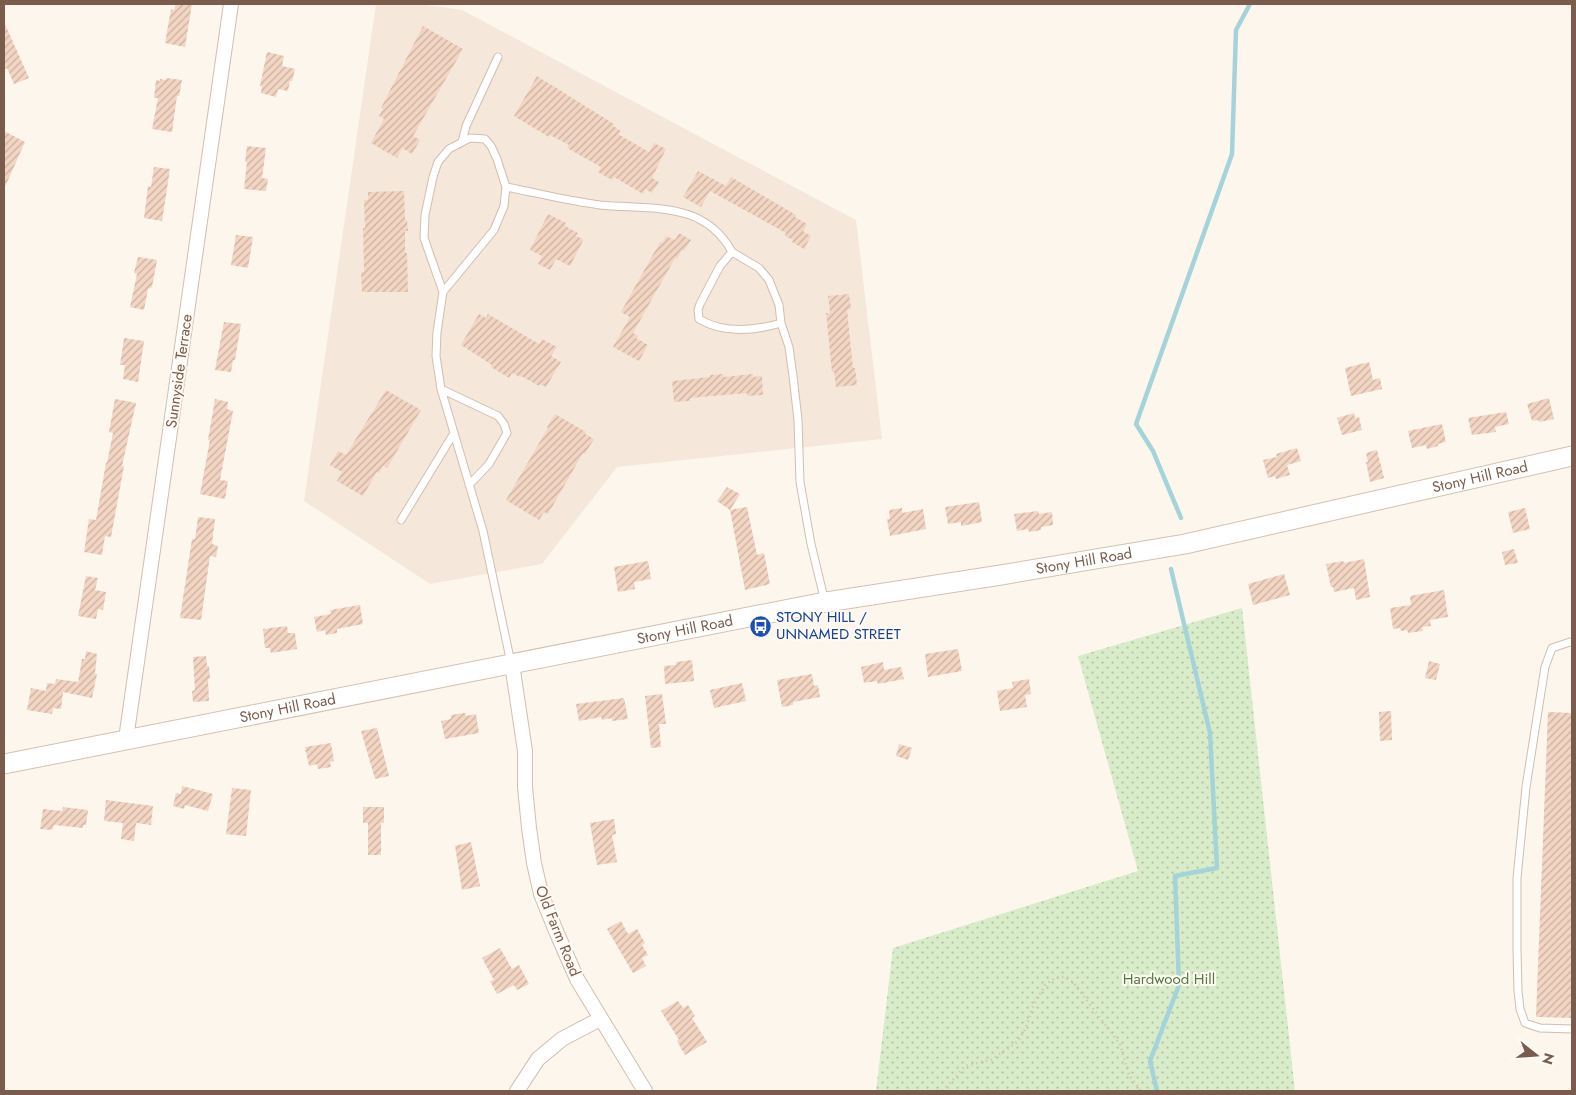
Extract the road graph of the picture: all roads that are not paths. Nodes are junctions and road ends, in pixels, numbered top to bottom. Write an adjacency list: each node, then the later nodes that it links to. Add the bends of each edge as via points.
1 (232, 4): 16 (street, Sunnyside Terrace)
2 (498, 57): 3 (lane, via 466,126)
3 (462, 142): 4 (lane, via 470,138 485,139 491,146); 6 (lane, via 438,162 425,215 424,238)
4 (506, 187): 5 (lane, via 599,205 684,212 719,233); 6 (lane, via 504,206 494,230)
5 (732, 252): 7 (lane, via 760,268 769,280 779,305); 7 (lane, via 720,266 700,304 699,319 710,326 725,329 758,329)
6 (443, 292): 8 (lane, via 436,356)
7 (781, 323): 13 (lane, via 793,376 800,482)
8 (441, 389): 9 (lane); 11 (lane, via 498,416 507,433 489,464)
9 (454, 433): 11 (lane); 12 (lane)
10 (1572, 456): 13 (main road, Stony Hill Road, via 1185,544)
11 (469, 485): 15 (lane, via 483,531)
12 (401, 520)
13 (825, 602): 15 (main road, Stony Hill Road)
14 (1570, 642): 19 (lane, via 1552,648 1545,667 1524,805 1517,878 1517,951 1520,1009 1525,1023 1540,1028)
15 (512, 664): 16 (main road, Stony Hill Road); 18 (street, Old Farm Road, via 525,751 529,828 541,894 577,979)
16 (126, 739): 17 (main road, Stony Hill Road)
17 (4, 764)
18 (600, 1019): 20 (street, via 562,1039 538,1059); 21 (street, Old Farm Road)
19 (1572, 1029)
20 (517, 1091)
21 (645, 1091)

